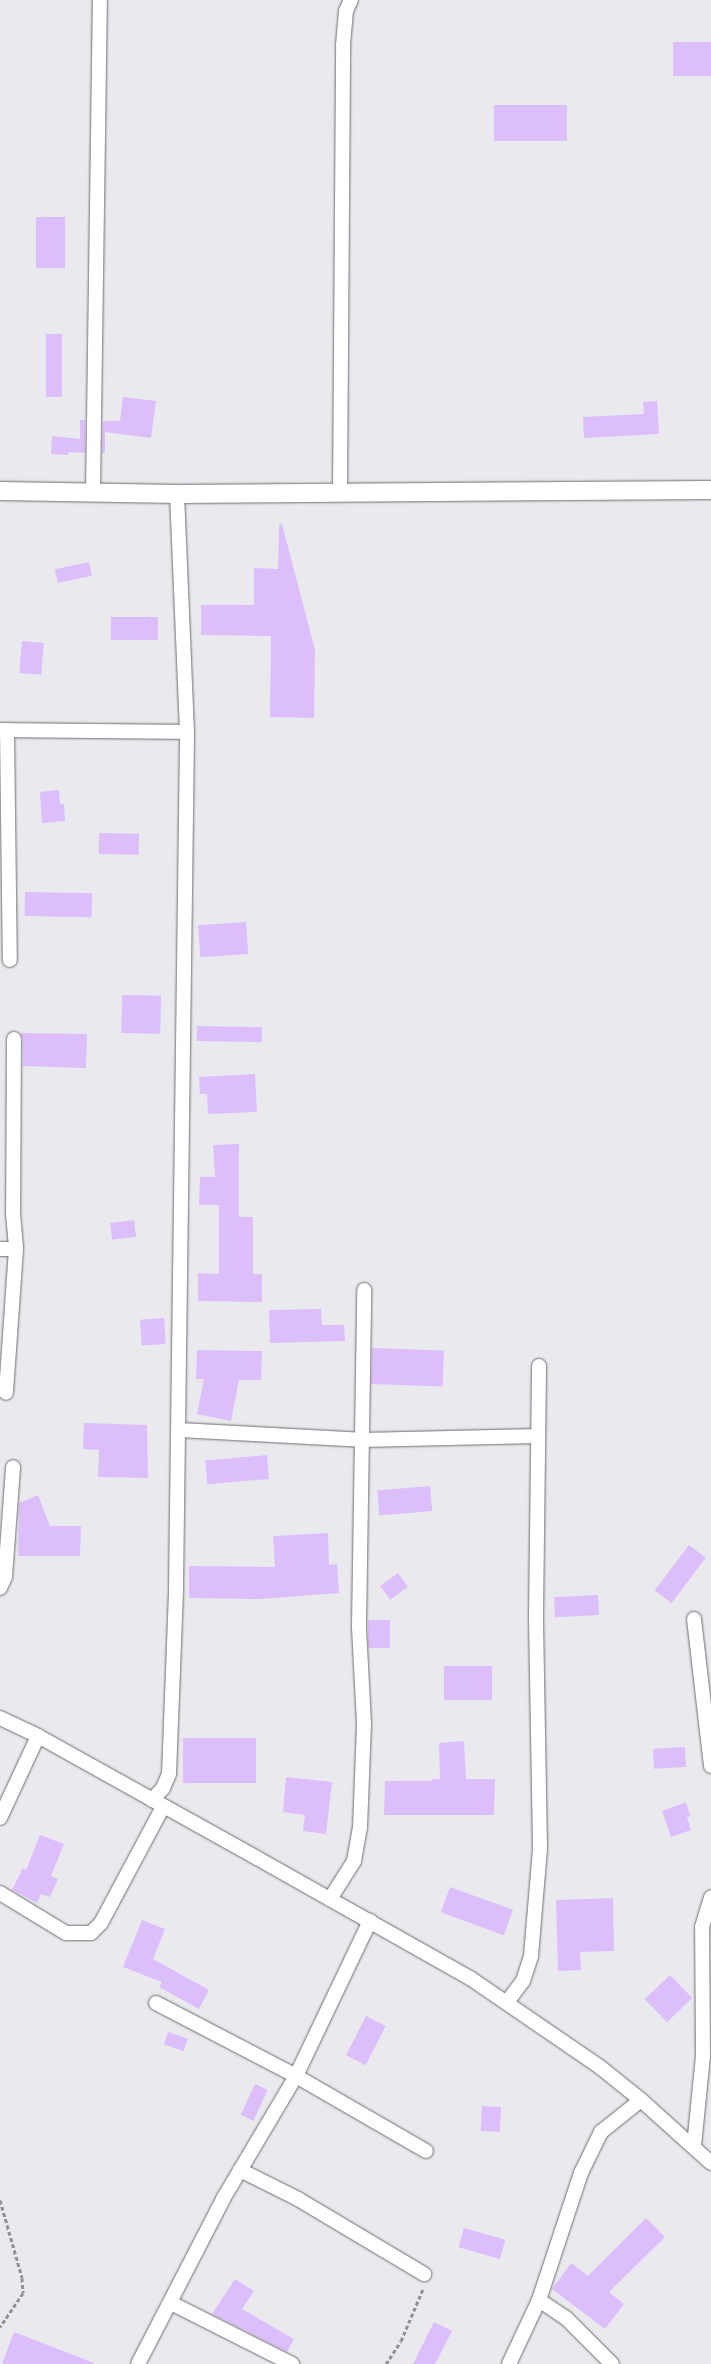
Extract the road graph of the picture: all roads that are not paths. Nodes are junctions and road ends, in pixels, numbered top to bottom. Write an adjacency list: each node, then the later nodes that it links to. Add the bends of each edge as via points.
1 (100, 0): 5 (street)
2 (351, 0): 6 (street, via 346,11 344,45)
3 (711, 490): 6 (street)
4 (0, 492): 5 (street)
5 (93, 492): 7 (street)
6 (340, 493): 7 (street)
7 (178, 494): 9 (street)
8 (3, 730): 9 (street); 10 (street)
9 (187, 732): 17 (street)
10 (10, 960)
11 (14, 1038): 13 (street, via 13,1213)
12 (0, 1249): 13 (street)
13 (16, 1249): 16 (street)
14 (364, 1290): 19 (street)
15 (539, 1366): 18 (street)
16 (6, 1393)
17 (179, 1430): 19 (street); 26 (street, via 169,1774)
18 (538, 1436): 19 (street); 32 (street, via 536,1617 540,1848 532,1956 523,1981)
19 (361, 1440): 30 (street, via 359,1626 364,1722 360,1828 354,1861)
20 (13, 1466): 21 (street, via 5,1577)
21 (0, 1588)
22 (694, 1619): 25 (street)
23 (0, 1718): 24 (street)
24 (38, 1736): 26 (street); 27 (street)
25 (711, 1766)
26 (158, 1803): 28 (street, via 101,1922 91,1933 66,1934); 30 (street)
27 (0, 1818)
28 (0, 1893)
29 (711, 1897): 36 (street, via 702,1927 703,2056)
30 (330, 1899): 31 (street)
31 (370, 1922): 32 (street); 34 (street)
32 (507, 2002): 35 (street)
33 (156, 2003): 34 (street)
34 (296, 2076): 37 (street); 39 (street)
35 (641, 2100): 36 (street); 41 (street, via 601,2132 581,2173)
36 (694, 2146): 38 (street)
37 (426, 2150)
38 (711, 2163)
39 (240, 2170): 40 (street, via 298,2199); 42 (street)
40 (424, 2274)
41 (539, 2300): 45 (street); 46 (street, via 566,2318)
42 (171, 2303): 43 (street); 44 (street)
43 (138, 2364)
44 (292, 2364)
45 (509, 2364)
46 (612, 2364)

